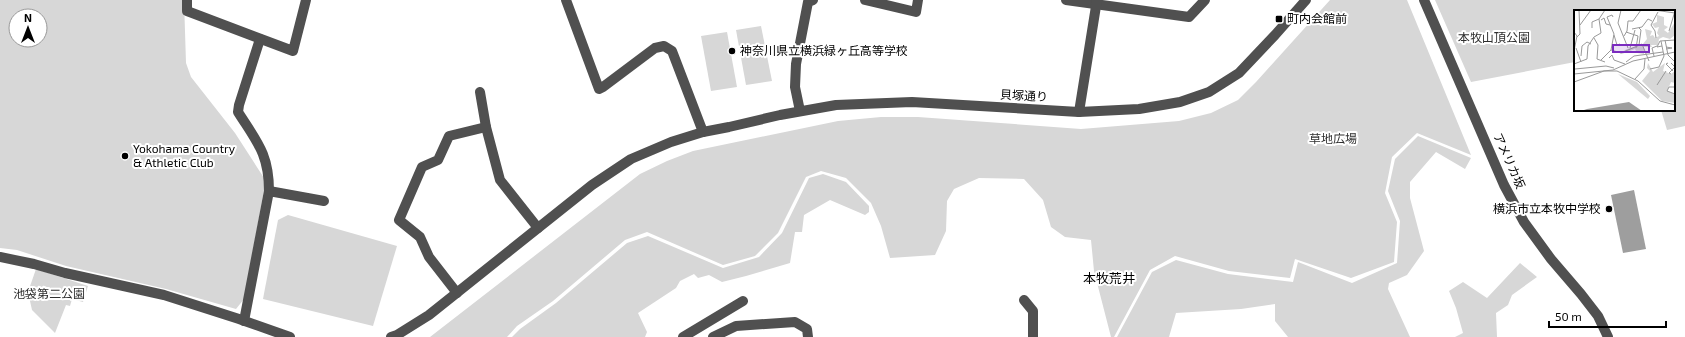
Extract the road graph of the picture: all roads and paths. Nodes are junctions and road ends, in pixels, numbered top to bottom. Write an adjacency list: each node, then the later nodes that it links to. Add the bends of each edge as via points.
1 (187, 0): 12 (street, via 187,11)
2 (306, 0): 12 (street, via 293,51)
3 (566, 0): 17 (street, via 599,89 655,48 664,46 672,51)
4 (813, 0): 14 (street, via 808,2 796,64 795,87)
5 (865, 0): 6 (street, via 916,12)
6 (918, 0)
7 (1066, 0): 10 (street)
8 (1306, 0): 15 (street, 貝塚通り, via 1239,73 1209,92 1180,102)
9 (1424, 0): 32 (street, アメリカ坂, via 1504,185 1524,222 1598,316)
10 (1097, 2): 11 (street, via 1189,17); 15 (street)
11 (1202, 2)
12 (260, 39): 18 (street, via 238,112 262,150 266,162)
13 (480, 92): 16 (street)
14 (800, 111): 15 (street, 貝塚通り, via 836,105 912,102); 17 (street, 貝塚通り)
15 (1079, 112)
16 (486, 127): 20 (street, via 500,180); 22 (street, via 449,136 438,160 422,167 399,220 420,236 429,257)
17 (703, 132): 20 (street, 貝塚通り, via 631,159 592,185)
18 (268, 191): 19 (street); 25 (street)
19 (324, 201)
20 (538, 228): 22 (street, 貝塚通り)
21 (0, 258): 25 (street, via 164,295)
22 (457, 293): 27 (street, 貝塚通り, via 429,315)
23 (1024, 300): 31 (street, via 1033,311)
24 (743, 301): 28 (street)
25 (244, 321): 26 (street)
26 (290, 337)
27 (391, 337)
28 (684, 337)
29 (713, 337): 30 (street, via 736,326 795,322 807,328)
30 (808, 337)
31 (1033, 337)
32 (1608, 337)

